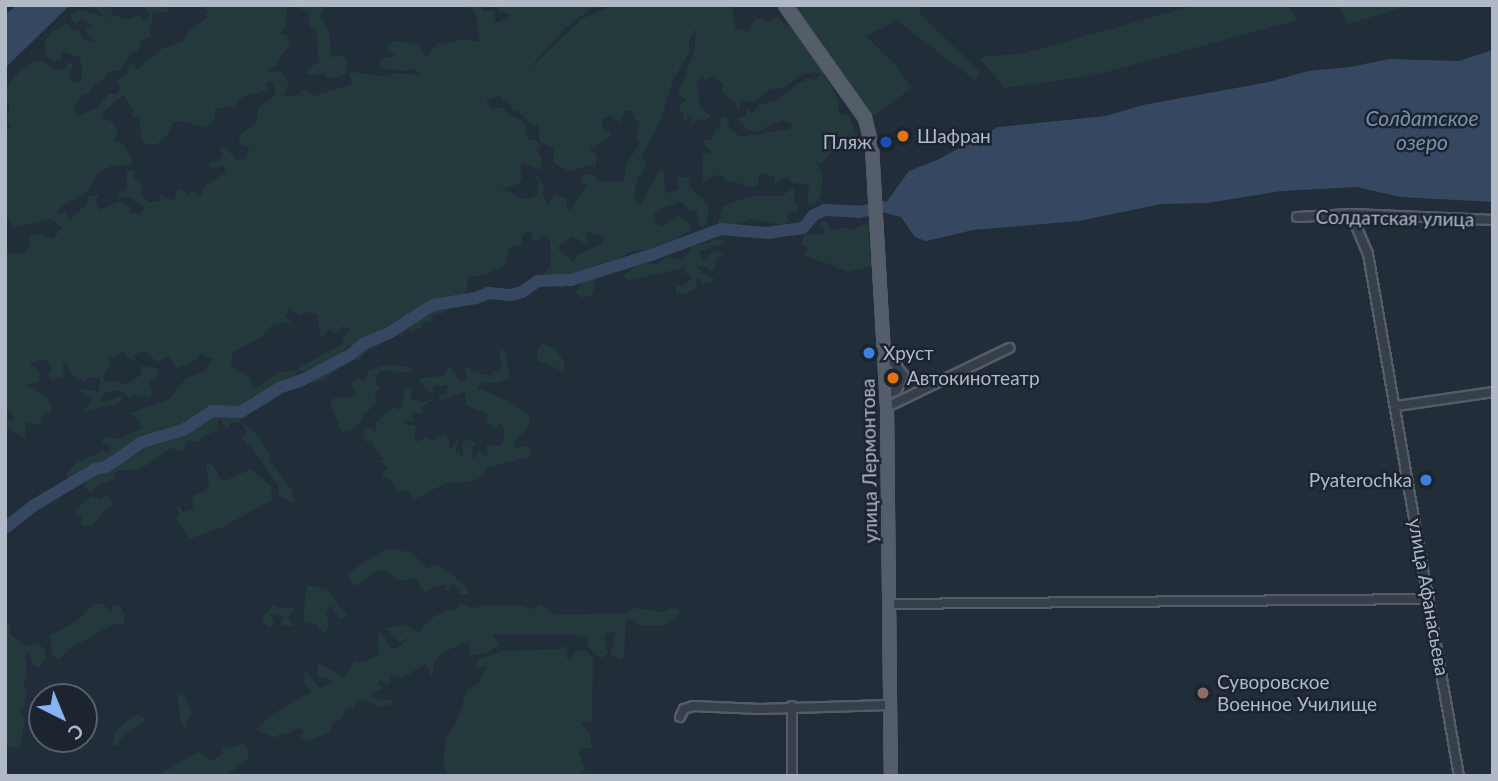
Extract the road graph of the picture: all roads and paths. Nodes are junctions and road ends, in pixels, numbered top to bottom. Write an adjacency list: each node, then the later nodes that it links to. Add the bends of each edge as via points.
1 (785, 5): 6 (main road, улица Лермонтова, via 865,118 872,147)
2 (1351, 214): 3 (street, Солдатская улица); 4 (street, Солдатская улица); 9 (street, улица Афанасьева, via 1368,254)
3 (1297, 217)
4 (1493, 220)
5 (1009, 348): 10 (street)
6 (885, 360): 8 (main road, улица Лермонтова); 8 (street, via 903,375 897,390)
7 (1493, 391): 9 (street)
8 (886, 395): 10 (main road, улица Лермонтова)
9 (1397, 406): 11 (street, улица Афанасьева)
10 (887, 407): 12 (main road, улица Лермонтова)
11 (1429, 600): 12 (street); 18 (street, улица Афанасьева)
12 (888, 604): 13 (main road, улица Лермонтова)
13 (890, 705): 14 (street); 17 (main road, улица Лермонтова)
14 (792, 706): 15 (street, via 693,706 684,709); 16 (street)
15 (680, 717)
16 (792, 776)
17 (891, 776)
18 (1459, 776)

